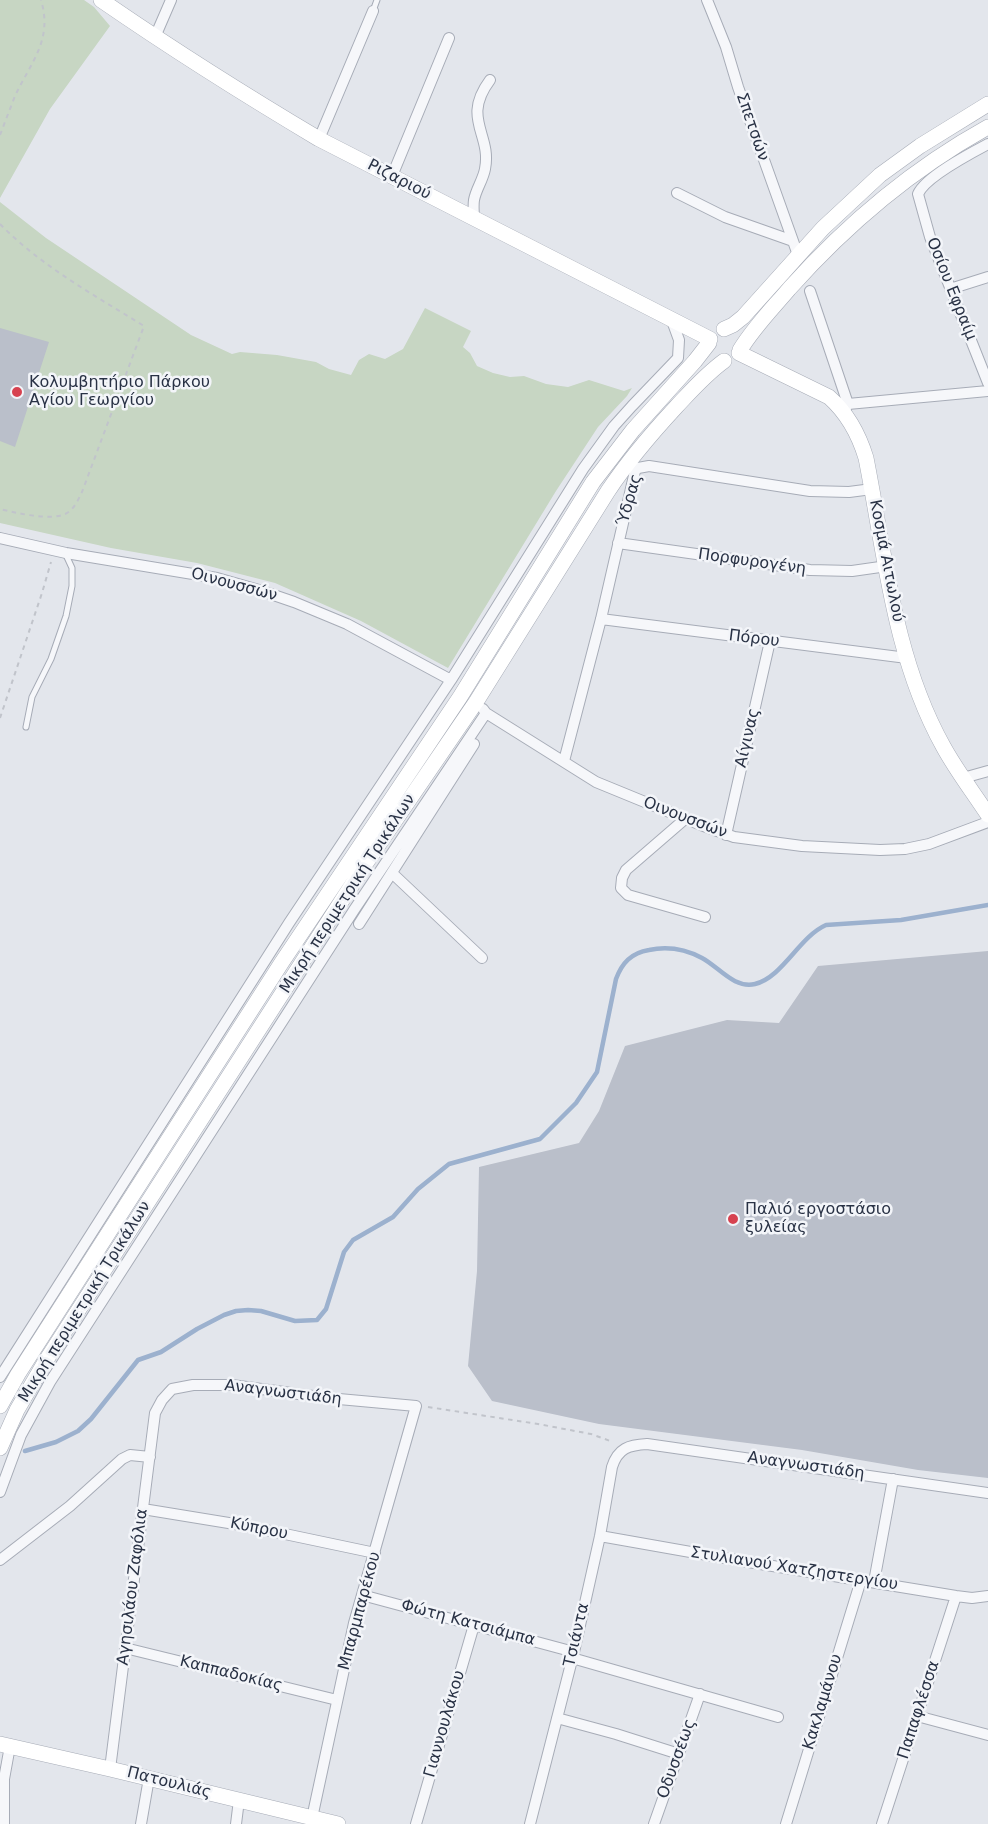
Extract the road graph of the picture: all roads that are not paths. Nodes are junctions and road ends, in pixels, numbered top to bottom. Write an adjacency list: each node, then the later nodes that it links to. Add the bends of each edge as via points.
1 (101, 0): 6 (main road, Ριζαριού)
2 (171, 0): 6 (street)
3 (377, 0): 5 (lane)
4 (707, 0): 16 (street, Σπετσών)
5 (373, 11): 11 (street)
6 (155, 37): 11 (main road, Ριζαριού)
7 (449, 38): 13 (street)
8 (490, 80): 15 (street, via 476,111 485,168 474,201)
9 (988, 104): 16 (main road, Μικρή περιμετρική Τρικάλων, via 880,175)
10 (988, 127): 23 (main road, Μικρή περιμετρική Τρικάλων, via 937,157 866,212 804,272)
11 (320, 139): 13 (main road, Ριζαριού)
12 (988, 144): 18 (street, Οσίου Εφραίμ, via 942,172 918,194)
13 (392, 176): 15 (main road, Ριζαριού)
14 (678, 193): 16 (street)
15 (474, 219): 20 (main road, Ριζαριού)
16 (796, 248): 21 (main road, Μικρή περιμετρική Τρικάλων, via 743,317)
17 (988, 277): 18 (street)
18 (950, 289): 25 (street, Οσίου Εφραίμ)
19 (810, 291): 27 (street)
20 (670, 318): 22 (main road, Ριζαριού); 36 (street, via 679,340 678,358 632,406 588,462)
21 (724, 329): 22 (main road, Μικρή περιμετρική Τρικάλων); 23 (main road, via 738,336)
22 (710, 341): 24 (main road, via 713,355); 51 (main road, Μικρή περιμετρική Τρικάλων, via 633,429 593,482 460,697 282,962)
23 (740, 352): 24 (main road, Μικρή περιμετρική Τρικάλων); 27 (main road, Κοσμά Αιτωλού)
24 (724, 361): 37 (main road, Μικρή περιμετρική Τρικάλων, via 701,380 627,463 581,534)
25 (988, 383)
26 (988, 392): 27 (street)
27 (846, 408): 28 (main road, Κοσμά Αιτωλού, via 862,444)
28 (872, 489): 30 (street, Ύδρας, via 810,491 649,466 638,468); 32 (main road, Κοσμά Αιτωλού)
29 (0, 538): 31 (street, Οινουσσών)
30 (618, 543): 32 (street, Πορφυρογένη, via 810,570 852,571); 33 (street, Ύδρας)
31 (66, 553): 36 (street, Οινουσσών, via 217,578 259,590 337,619); 38 (lane, via 72,568 66,616 32,697)
32 (886, 566): 35 (main road, Κοσμά Αιτωλού)
33 (601, 619): 34 (street, Πόρου); 39 (street, Ύδρας)
34 (770, 641): 35 (street, Πόρου); 45 (street, Αίγινας)
35 (907, 658): 41 (main road, Κοσμά Αιτωλού, via 942,745)
36 (451, 680): 50 (street, via 289,923)
37 (485, 710): 39 (street, Οινουσσών); 46 (street); 54 (main road, Μικρή περιμετρική Τρικάλων, via 366,863 57,1344 17,1410); 58 (street, via 50,1382 21,1435)
38 (26, 728)
39 (564, 761): 43 (street, Οινουσσών, via 596,782)
40 (988, 771): 41 (street)
41 (963, 778): 42 (main road, Κοσμά Αιτωλού)
42 (988, 815)
43 (685, 819): 45 (street, Οινουσσών); 47 (street, via 626,870 621,888 628,895)
44 (988, 822): 45 (street, Οινουσσών, via 905,849 802,846)
45 (726, 835)
46 (392, 873): 48 (street); 49 (street)
47 (705, 917)
48 (360, 924)
49 (482, 958)
50 (0, 1377)
51 (0, 1406)
52 (159, 1406): 53 (street, Αναγνωστιάδη, via 172,1389 193,1384); 56 (street, Αγησιλάου Ζαφόλια)
53 (416, 1406): 62 (street, Μπαρμπαρέκου)
54 (0, 1448)
55 (624, 1449): 57 (street, Αναγνωστιάδη, via 647,1444); 61 (street, Τσιάντα, via 612,1467)
56 (150, 1457): 60 (street, Αγησιλάου Ζαφόλια); 63 (street, via 130,1455 122,1459 55,1519)
57 (893, 1479): 59 (street, Αναγνωστιάδη); 65 (street)
58 (0, 1492)
59 (988, 1494)
60 (143, 1509): 62 (street, Κύπρου); 70 (street, Αγησιλάου Ζαφόλια)
61 (600, 1536): 64 (street, Στυλιανού Χατζηστεργίου); 71 (street, Τσιάντα)
62 (375, 1553): 66 (street, Μπαρμπαρέκου)
63 (0, 1560)
64 (861, 1580): 65 (street, Στυλιανού Χατζηστεργίου); 92 (street, Κακλαμάνου)
65 (874, 1582): 67 (street, Στυλιανού Χατζηστεργίου)
66 (362, 1594): 69 (street, Φώτη Κατσιάμπα); 73 (street, Μπαρμπαρέκου)
67 (956, 1596): 68 (street, Στυλιανού Χατζηστεργίου); 74 (street, Παπαφλέσσα)
68 (988, 1596)
69 (474, 1625): 71 (street, Φώτη Κατσιάμπα); 89 (street, Γιαννουλάκου)
70 (125, 1648): 73 (street, Καππαδοκίας); 80 (street, Αγησιλάου Ζαφόλια)
71 (573, 1654): 72 (street, Φώτη Κατσιάμπα); 76 (street, Τσιάντα)
72 (700, 1694): 75 (street, Φώτη Κατσιάμπα); 79 (street, Οδυσσέως)
73 (337, 1700): 84 (street, Μπαρμπαρέκου)
74 (917, 1716): 77 (street); 93 (street, Παπαφλέσσα)
75 (778, 1717)
76 (557, 1719): 79 (street); 90 (street, Τσιάντα)
77 (988, 1735)
78 (5, 1745): 80 (main road, Πατουλιάς); 85 (street)
79 (679, 1754): 91 (street, Οδυσσέως)
80 (110, 1769): 81 (main road, Πατουλιάς)
81 (148, 1778): 82 (main road, Πατουλιάς); 86 (street)
82 (239, 1800): 83 (main road, Πατουλιάς); 87 (street)
83 (292, 1818): 84 (main road, Πατουλιάς)
84 (312, 1818): 88 (main road, Πατουλιάς)
85 (4, 1824)
86 (141, 1824)
87 (236, 1824)
88 (338, 1824)
89 (416, 1824)
90 (530, 1824)
91 (654, 1824)
92 (786, 1824)
93 (882, 1824)

